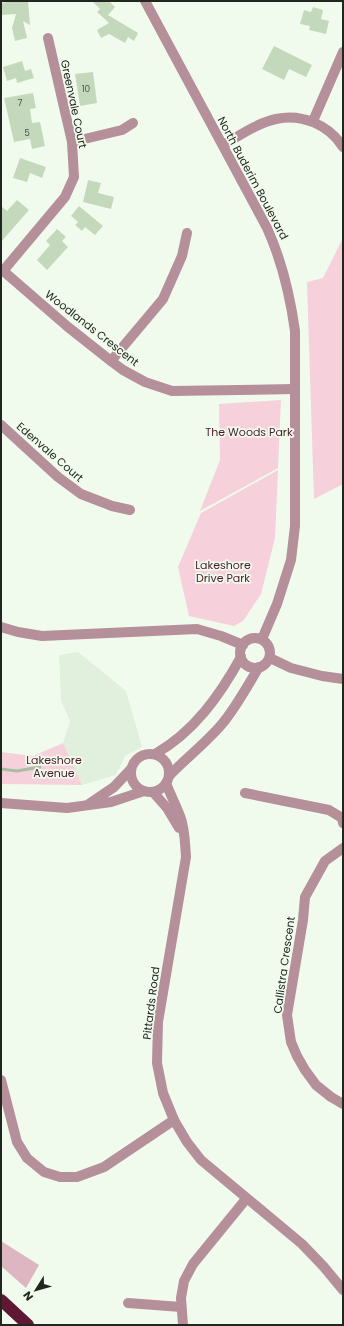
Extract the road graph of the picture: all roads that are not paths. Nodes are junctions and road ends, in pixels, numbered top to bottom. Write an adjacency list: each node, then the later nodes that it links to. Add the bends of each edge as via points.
1 (145, 1): 7 (street, North Buderim Boulevard)
2 (48, 38): 6 (street, Greenvale Court)
3 (343, 52): 4 (street)
4 (313, 122): 7 (street, via 296,117 276,119); 8 (street, via 331,133)
5 (133, 123): 6 (street, via 122,130)
6 (72, 142): 10 (street, Greenvale Court, via 74,176 65,197)
7 (223, 145): 12 (street, North Buderim Boulevard, via 267,228 284,271 295,331)
8 (343, 147)
9 (187, 232): 11 (street, via 182,256 163,299)
10 (2, 270): 11 (street, Woodlands Crescent)
11 (111, 361): 12 (street, Woodlands Crescent, via 145,382 172,391)
12 (295, 389): 16 (street, North Buderim Boulevard, via 296,526 291,560 277,604)
13 (1, 425): 14 (street, Edenvale Court, via 58,477 81,494)
14 (130, 510)
15 (1, 627): 17 (street, via 42,636 197,629)
16 (262, 639): 17 (street, via 253,638); 19 (street, via 270,649)
17 (243, 645): 18 (street)
18 (241, 657): 20 (street, via 246,664 254,668); 22 (street, via 225,686 193,726 171,746)
19 (270, 658): 20 (street); 21 (street, via 291,668)
20 (259, 667): 24 (street, via 223,722)
21 (343, 679)
22 (156, 754): 23 (street, via 140,756 132,764); 24 (street, via 168,765)
23 (131, 770): 25 (street, via 131,776 138,788); 28 (street, via 114,787)
24 (168, 780): 25 (street, via 158,790); 30 (street, Pittards Road)
25 (148, 791): 28 (street, via 111,802); 30 (street, Pittards Road, via 167,808)
26 (245, 793): 29 (street, via 329,810 342,818)
27 (1, 803): 28 (street, via 67,808)
28 (87, 805)
29 (343, 823)
30 (184, 838): 34 (street, Pittards Road, via 186,857 158,1022 157,1063 163,1093)
31 (343, 848): 33 (street, Callistra Crescent, via 325,861 305,897 287,1015 296,1056 316,1085)
32 (1, 1080): 34 (street, via 16,1142 27,1158 44,1172 60,1177 77,1177 104,1167)
33 (343, 1104)
34 (174, 1120): 35 (street, Pittards Road, via 201,1160)
35 (246, 1199): 36 (street, Pittards Road, via 302,1244); 39 (street, via 192,1264 184,1281)
36 (343, 1290)
37 (1, 1300): 40 (highway)
38 (128, 1303): 39 (street)
39 (181, 1307): 41 (street)
40 (28, 1325)
41 (183, 1325)

